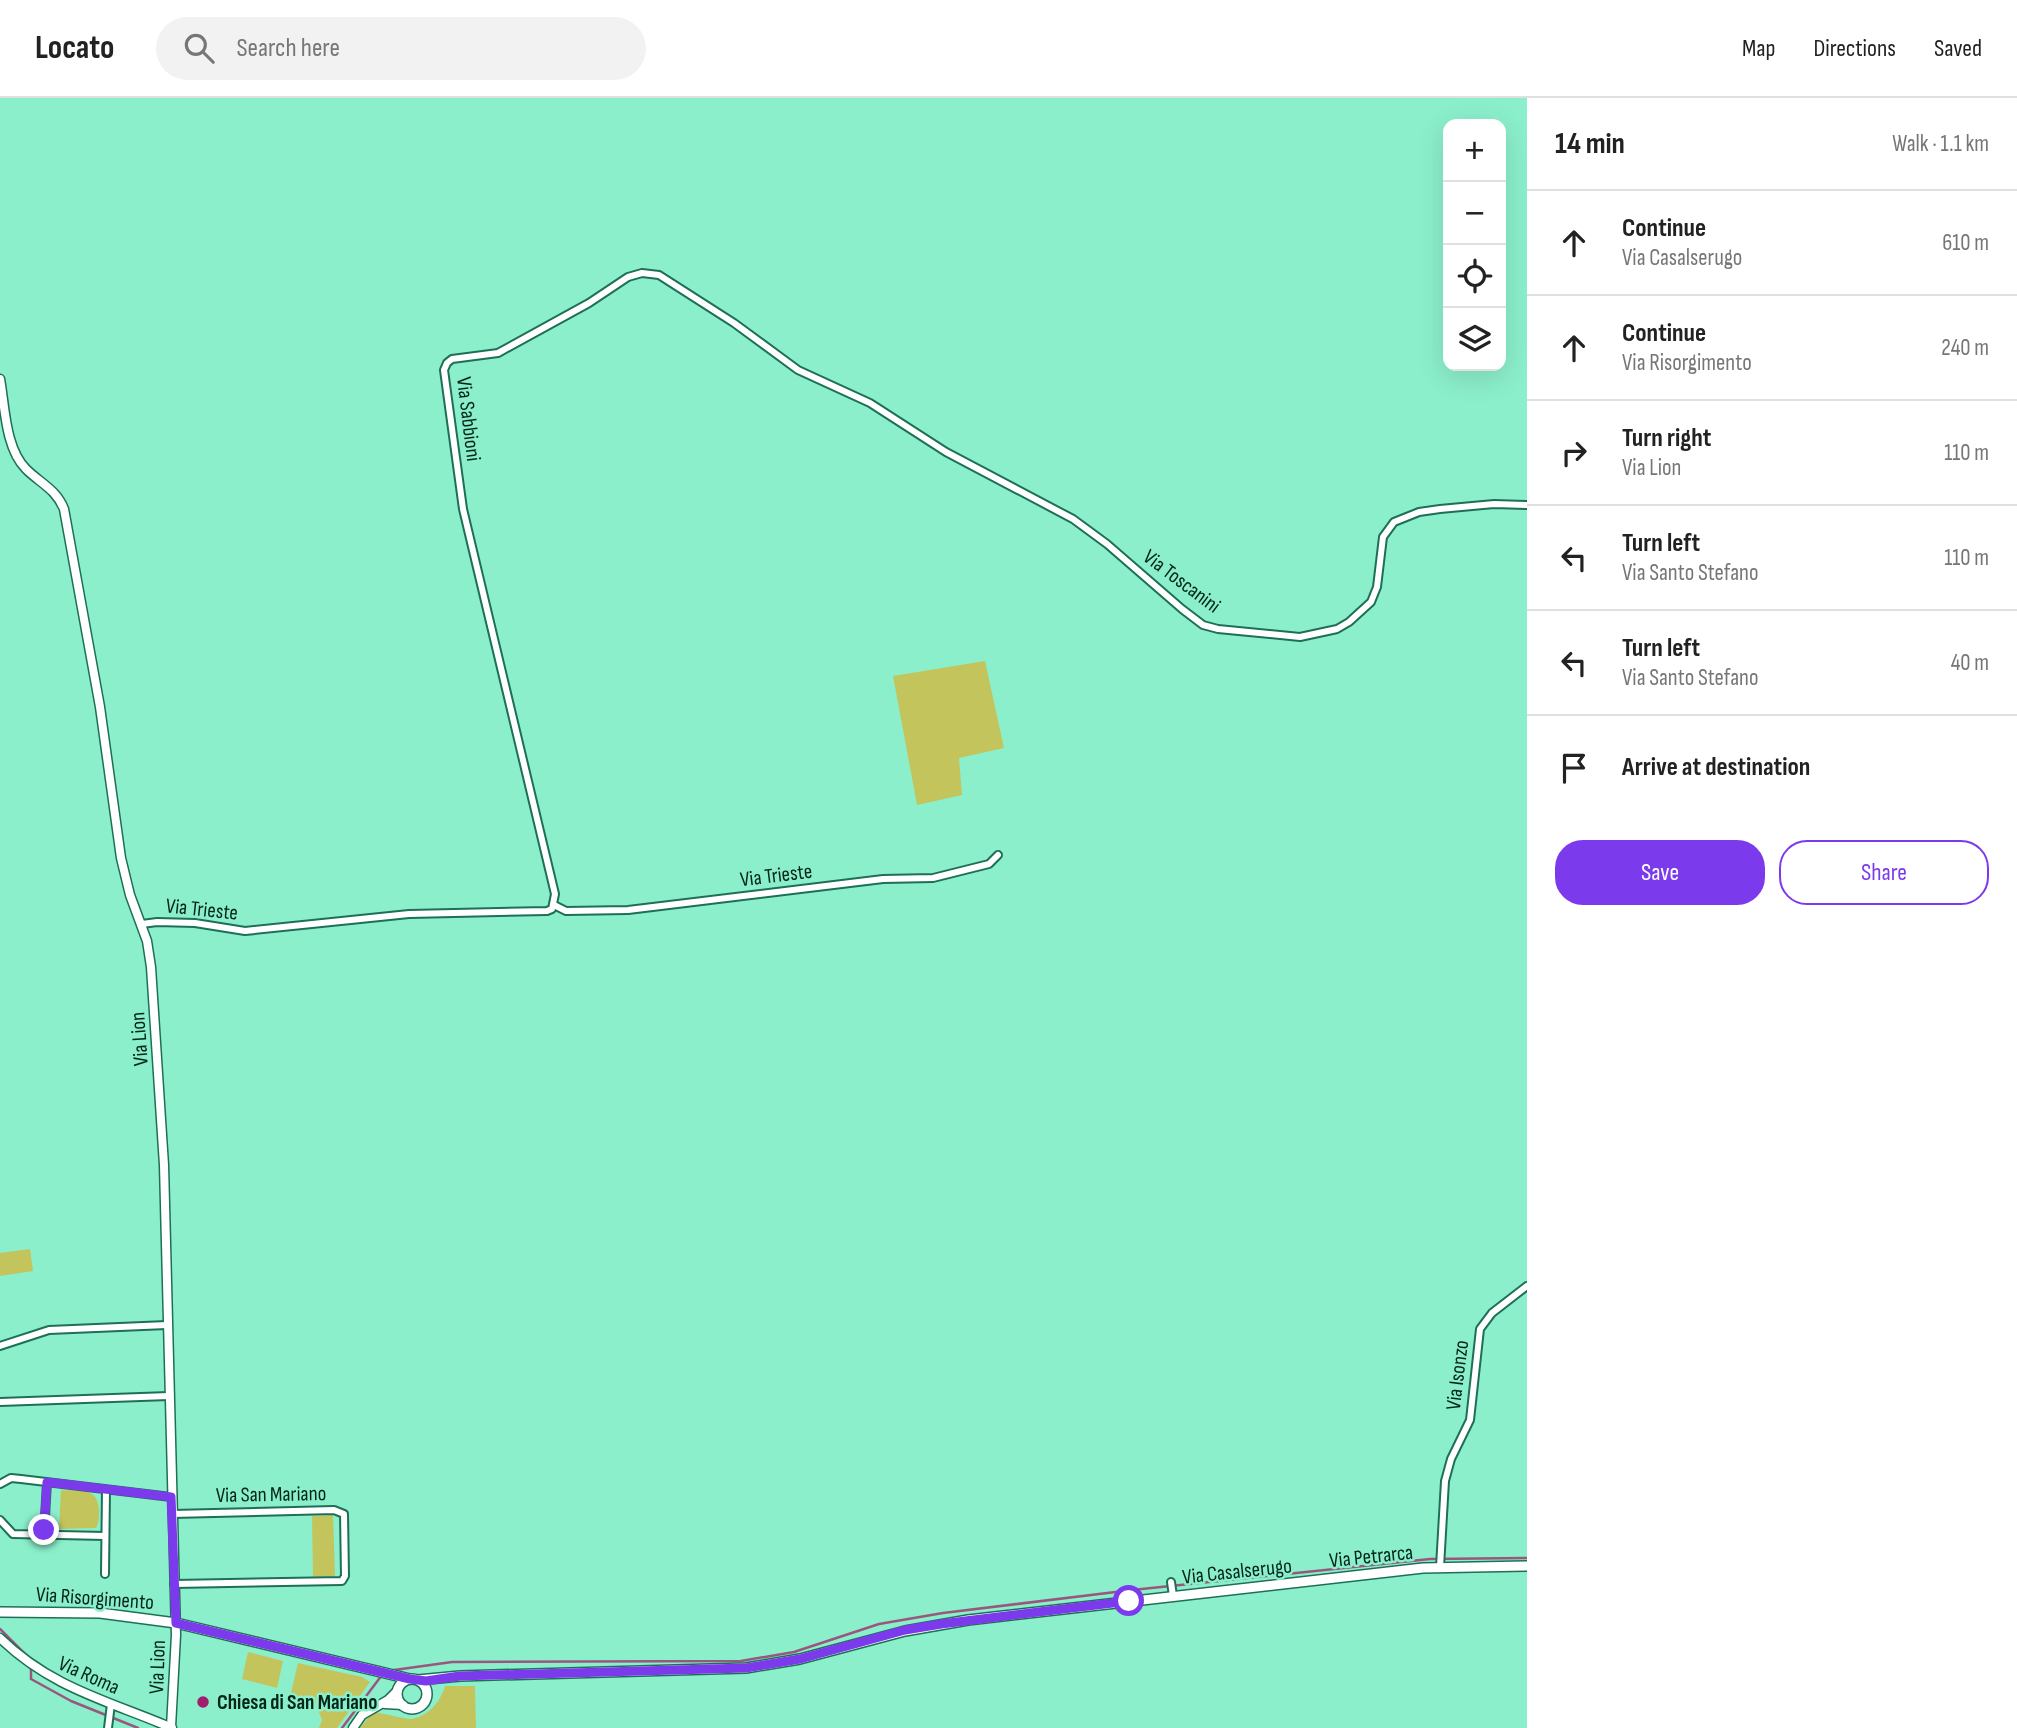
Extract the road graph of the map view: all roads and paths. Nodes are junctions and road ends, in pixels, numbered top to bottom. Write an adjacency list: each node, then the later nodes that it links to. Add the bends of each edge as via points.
1 (0, 379): 6 (street, Via Lion, via 18,458 53,491 64,509 125,877)
2 (905, 426): 3 (street, Via Toscanini, via 1073,519 1203,625 1239,632 1300,637 1349,622 1371,602 1383,537 1392,524 1405,517 1479,505); 5 (street, Via Sabbioni, via 870,403 799,370 651,272 628,276 498,353 447,363 444,378 463,509 555,894)
3 (1527, 505)
4 (998, 855): 5 (street, Via Trieste, via 989,863 933,878 628,910)
5 (553, 907): 6 (street, Via Trieste, via 547,911 409,914 245,931 195,923)
6 (142, 924): 8 (street, Via Lion, via 156,1026)
7 (1527, 1286): 20 (street, Via Isonzo, via 1492,1312 1480,1329 1470,1420 1447,1471)
8 (167, 1325): 9 (street, via 49,1330); 10 (street, Via Lion)
9 (0, 1346)
10 (169, 1396): 11 (street); 15 (street, Via Lion)
11 (0, 1402)
12 (47, 1482): 13 (street, via 11,1478); 14 (street); 18 (street)
13 (0, 1484)
14 (106, 1489): 15 (street); 19 (street)
15 (171, 1497): 16 (street, Via Lion)
16 (172, 1514): 25 (street, Via Lion); 25 (street, Via San Mariano, via 334,1510 344,1514 342,1581)
17 (0, 1520): 18 (street, via 13,1534)
18 (44, 1535): 19 (street)
19 (105, 1536): 22 (street)
20 (1440, 1566): 21 (main road, Via Petrarca); 23 (main road, Via Petrarca)
21 (1527, 1566)
22 (105, 1574)
23 (1305, 1581): 26 (main road, Via Casalserugo)
24 (1171, 1582): 26 (street, Via Casalserugo)
25 (174, 1584): 28 (street, Via Lion)
26 (1172, 1593): 32 (main road, Via Casalserugo, via 905,1630 800,1659 746,1668)
27 (0, 1612): 28 (main road, Via Risorgimento, via 100,1613)
28 (176, 1623): 30 (main road, Via Risorgimento); 39 (street, Via Lion)
29 (0, 1638): 37 (street, Via Roma, via 40,1671)
30 (390, 1674): 31 (main road, Via Risorgimento); 33 (main road)
31 (414, 1679): 32 (main road, Via Casalserugo); 33 (main road); 34 (main road, via 425,1685)
32 (441, 1679): 34 (main road)
33 (398, 1689): 35 (street); 36 (main road)
34 (427, 1693): 36 (main road, via 419,1707)
35 (382, 1704): 36 (street); 40 (street, via 362,1715)
36 (403, 1705)
37 (110, 1707): 38 (street); 39 (street, Via Roma)
38 (108, 1728)
39 (172, 1728)
40 (353, 1728)

